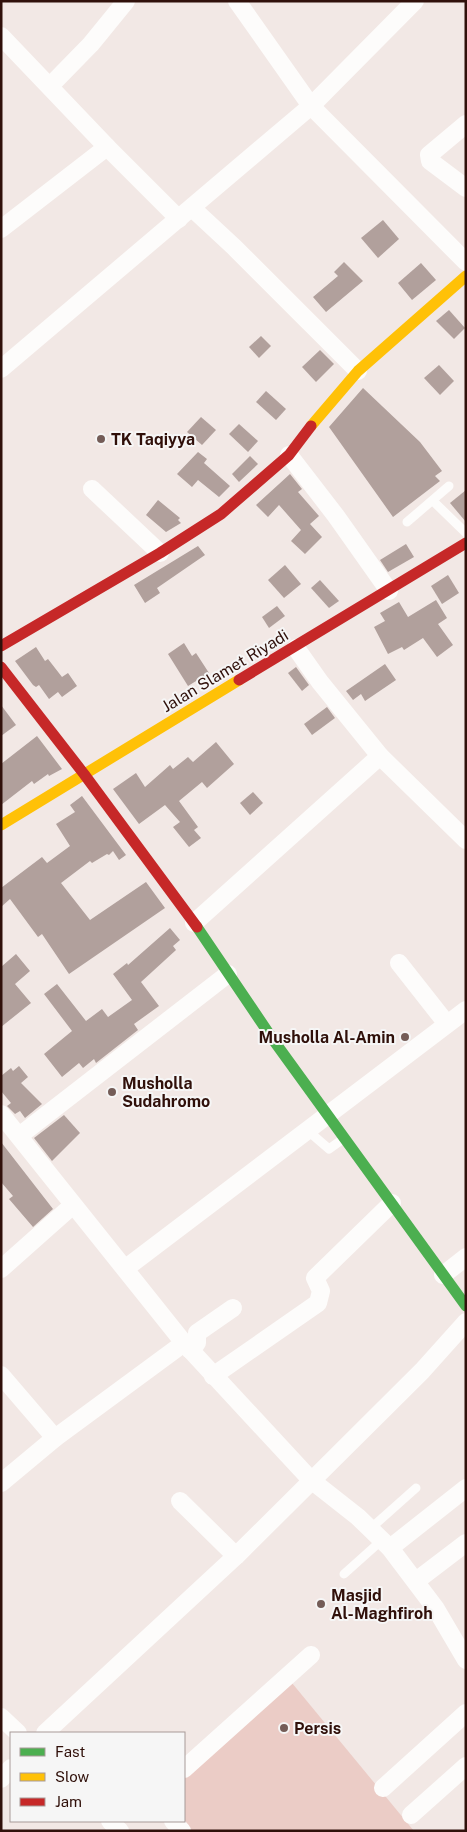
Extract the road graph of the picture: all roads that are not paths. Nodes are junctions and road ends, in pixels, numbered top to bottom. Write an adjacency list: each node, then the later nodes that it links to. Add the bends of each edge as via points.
1 (126, 1): 5 (street, via 91,44)
2 (237, 1): 6 (street)
3 (415, 1): 6 (street)
4 (1, 36): 5 (street)
5 (50, 86): 8 (street)
6 (311, 106): 10 (street); 12 (street)
7 (466, 124): 9 (street, via 429,155 430,161)
8 (107, 147): 10 (street); 11 (street)
9 (466, 188)
10 (185, 213): 14 (street); 15 (street, via 234,246)
11 (1, 229)
12 (466, 262)
13 (466, 276): 15 (street)
14 (1, 369)
15 (358, 371): 16 (street)
16 (289, 455): 23 (street, via 221,514); 24 (street)
17 (449, 486): 19 (lane)
18 (92, 489): 23 (street)
19 (433, 500): 20 (lane); 21 (lane)
20 (407, 522)
21 (466, 533)
22 (466, 543): 24 (street, Jalan Slamet Riyadi)
23 (160, 553): 25 (street)
24 (389, 591): 26 (street, Jalan Slamet Riyadi)
25 (1, 646)
26 (296, 648): 28 (street); 29 (street, Jalan Slamet Riyadi)
27 (1, 667): 29 (street)
28 (380, 756): 31 (street); 32 (street)
29 (84, 774): 30 (street, Jalan Slamet Riyadi); 32 (street)
30 (1, 825)
31 (466, 840)
32 (194, 923): 34 (street)
33 (400, 963): 36 (street)
34 (228, 974): 38 (street); 40 (street)
35 (466, 1010): 36 (street)
36 (447, 1024): 38 (street)
37 (1, 1114): 40 (street)
38 (328, 1114): 39 (street); 41 (street)
39 (307, 1130): 41 (lane, via 329,1149); 45 (street)
40 (19, 1136): 43 (street)
41 (345, 1137): 42 (street)
42 (392, 1203): 47 (street); 53 (street, via 315,1278 321,1295 314,1307)
43 (73, 1205): 45 (street); 46 (street)
44 (466, 1257): 47 (street)
45 (126, 1268): 51 (street)
46 (1, 1269)
47 (443, 1275): 48 (street)
48 (466, 1306)
49 (233, 1308): 51 (street, via 197,1333 197,1343)
50 (466, 1322): 55 (street, via 422,1371)
51 (187, 1346): 53 (street); 54 (street)
52 (1, 1375): 54 (street)
53 (213, 1376): 55 (street)
54 (55, 1438): 56 (street)
55 (311, 1480): 60 (street); 62 (street)
56 (1, 1483)
57 (416, 1488): 60 (lane)
58 (466, 1488): 60 (street)
59 (180, 1501): 62 (street)
60 (381, 1538): 63 (lane); 64 (street)
61 (466, 1543): 64 (street)
62 (236, 1556): 70 (street)
63 (344, 1574)
64 (416, 1581): 66 (street)
65 (311, 1655): 72 (street)
66 (466, 1660)
67 (466, 1713): 75 (street)
68 (1, 1717): 69 (street)
69 (17, 1732)
70 (46, 1732)
71 (466, 1766): 76 (street)
72 (185, 1768)
73 (10, 1769): 74 (street)
74 (1, 1779)
75 (383, 1788)
76 (411, 1815)
77 (111, 1822): 78 (street)
78 (120, 1831)

